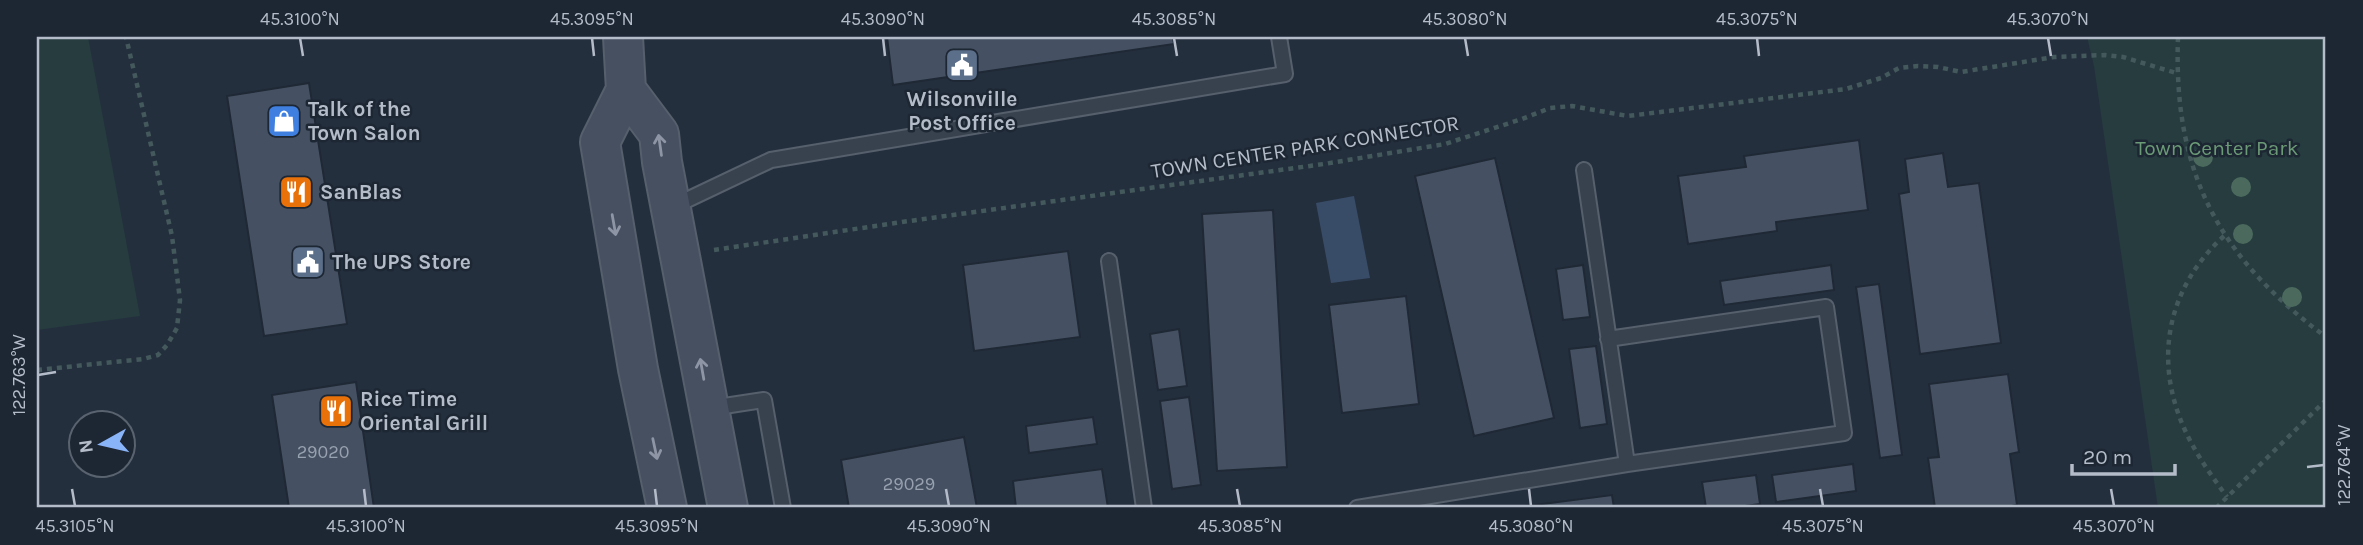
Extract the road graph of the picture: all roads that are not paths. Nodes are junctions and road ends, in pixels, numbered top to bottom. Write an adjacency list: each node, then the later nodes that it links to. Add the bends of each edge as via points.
1 (622, 37): 3 (main road)
2 (1279, 37): 5 (lane, via 1284,74 771,160)
3 (626, 90): 5 (main road, one-way to 3, via 659,134); 11 (main road, one-way to 11, via 600,142)
4 (1584, 170): 7 (lane)
5 (671, 208): 8 (main road, one-way to 5)
6 (1109, 261): 14 (lane)
7 (1608, 339): 9 (lane); 9 (lane, via 1826,307 1844,433)
8 (709, 409): 12 (main road); 13 (lane, via 764,400)
9 (1627, 464): 10 (lane)
10 (1385, 507): 15 (lane)
11 (667, 508)
12 (728, 508)
13 (783, 508)
14 (1144, 508)
15 (1357, 508)

